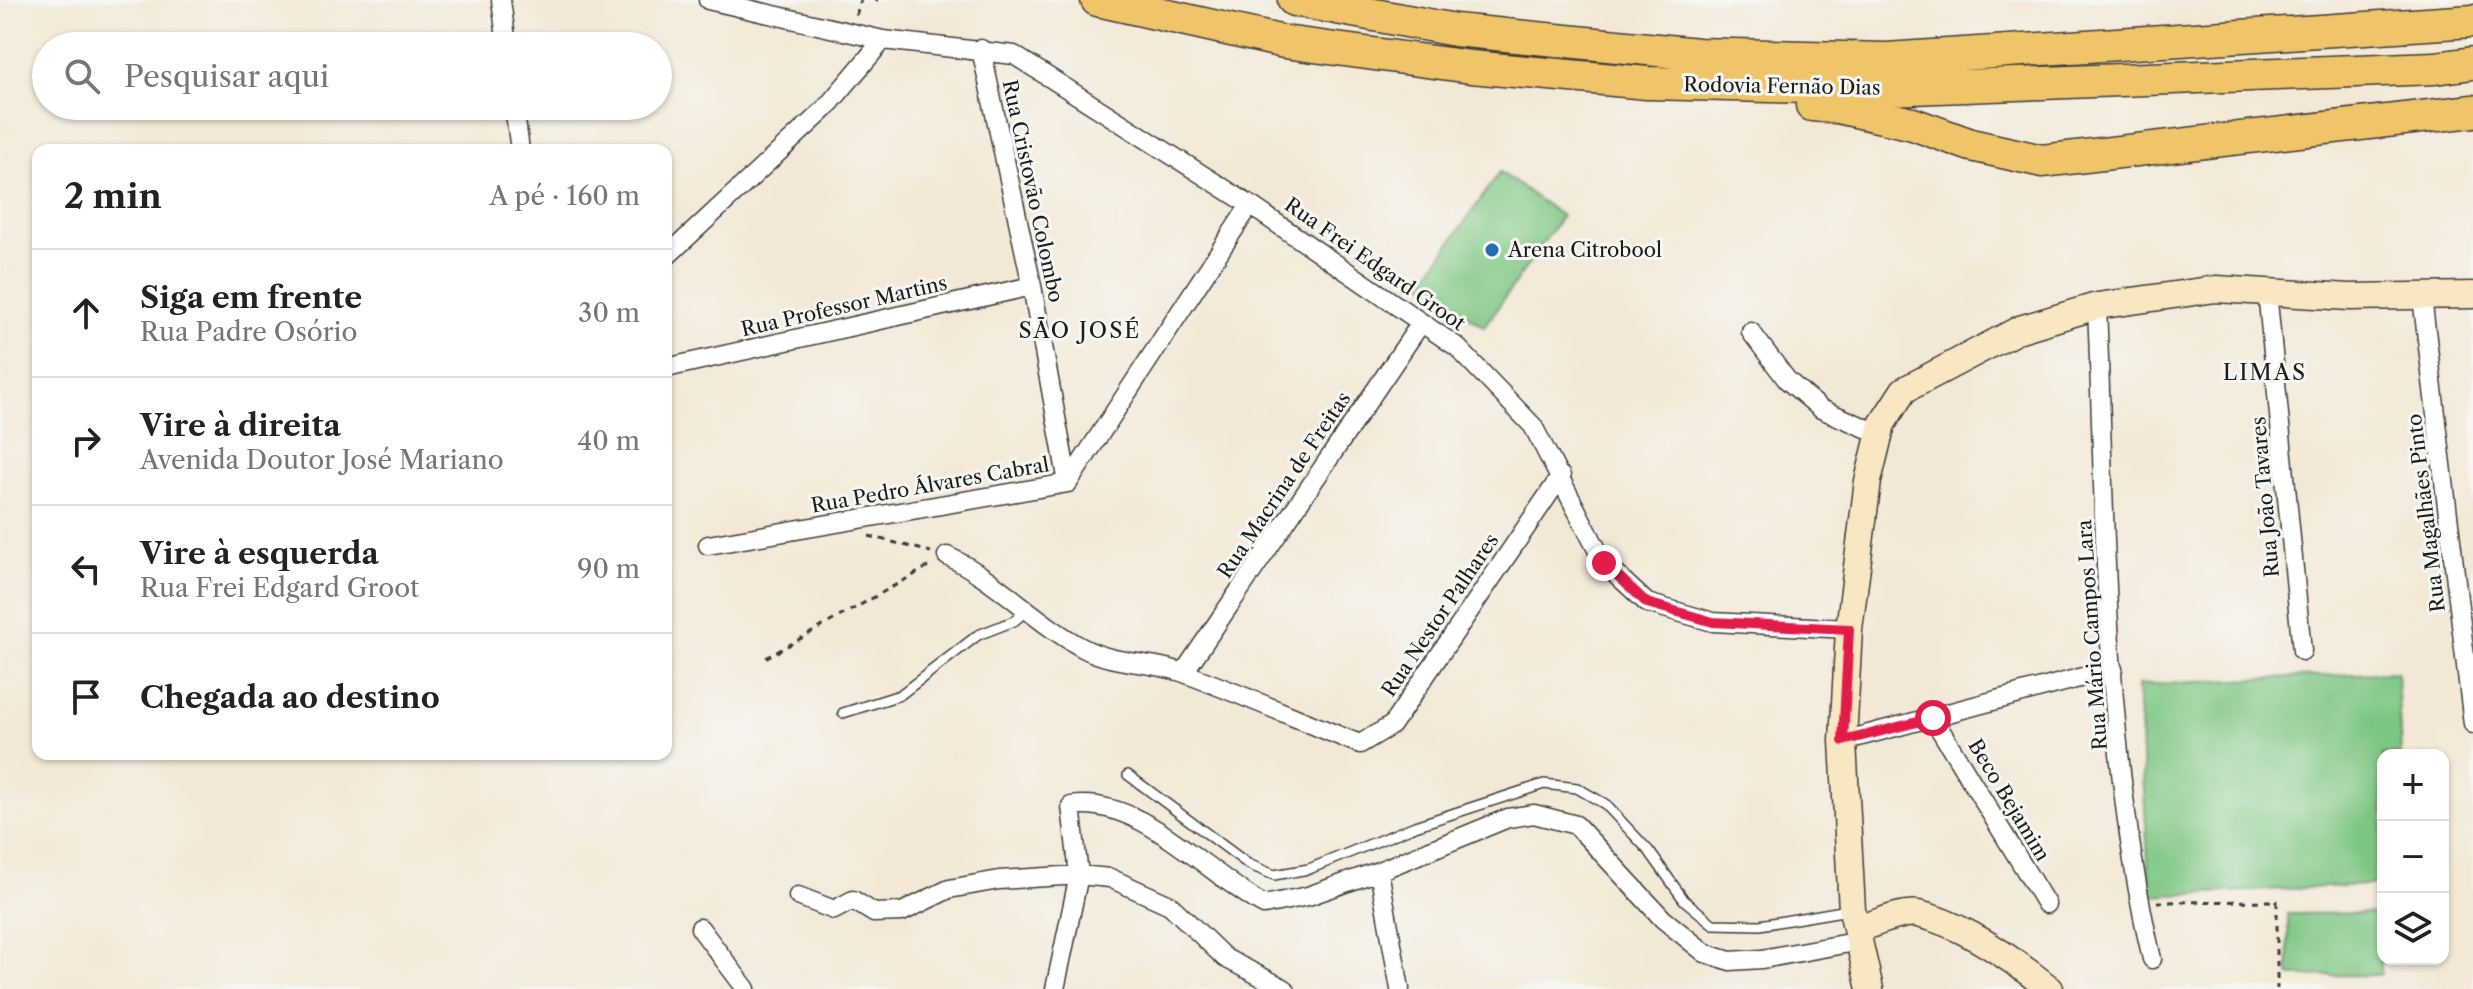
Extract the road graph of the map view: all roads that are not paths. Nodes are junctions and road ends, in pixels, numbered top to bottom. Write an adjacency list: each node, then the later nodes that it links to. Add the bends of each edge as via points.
1 (501, 0): 8 (street)
2 (708, 0): 9 (street, Rua Frei Edgard Groot)
3 (1097, 0): 12 (highway, Rodovia Fernão Dias, via 1284,42)
4 (1294, 0): 7 (highway, Rodovia Fernão Dias, via 1455,30 1761,56 1886,59)
5 (2473, 12): 7 (highway)
6 (2473, 21): 7 (highway, Rodovia Fernão Dias)
7 (2389, 27)
8 (505, 32)
9 (883, 40): 10 (street, Rua Frei Edgard Groot); 17 (street, via 825,109)
10 (981, 49): 16 (street, Rua Frei Edgard Groot, via 1014,55); 18 (street, Rua Cristovão Colombo)
11 (2473, 63): 12 (highway, Rodovia Fernão Dias, via 1886,89)
12 (1647, 83): 13 (highway, via 1685,97 1837,107 2042,161)
13 (2473, 111)
14 (516, 120): 15 (street)
15 (519, 144)
16 (1250, 205): 23 (street, Rua Frei Edgard Groot); 28 (street, Rua Pedro Álvares Cabral)
17 (672, 251)
18 (1032, 286): 25 (street, Rua Professor Martins); 28 (street, Rua Cristovão Colombo)
19 (2267, 291): 21 (street); 22 (street, via 2216,289); 33 (street, Rua João Tavares)
20 (2473, 295): 21 (street)
21 (2422, 297): 38 (street, Rua Magalhães Pinto)
22 (2097, 306): 26 (street, via 2020,329 1904,390); 34 (street, Rua Mário Campos Lara)
23 (1421, 323): 27 (street, Rua Frei Edgard Groot, via 1457,347 1533,426); 35 (street, Rua Macrina de Freitas)
24 (1751, 332): 26 (street, via 1787,380 1821,409)
25 (672, 367)
26 (1880, 434): 32 (street, via 1868,481)
27 (1561, 476): 32 (street, Rua Frei Edgard Groot, via 1604,563 1647,603 1713,622); 35 (street, Rua Nestor Palhares, via 1392,725 1360,744)
28 (1068, 483): 29 (street, Rua Pedro Álvares Cabral)
29 (708, 545)
30 (947, 556): 31 (street, Rua Nestor Palhares, via 982,574)
31 (1026, 611): 35 (street, Rua Nestor Palhares, via 1084,649); 36 (lane, via 978,635 900,695)
32 (1849, 629): 39 (street)
33 (2302, 651)
34 (2113, 669): 37 (street); 47 (street, Rua Mário Campos Lara, via 2139,902)
35 (1184, 672)
36 (843, 713)
37 (1933, 718): 39 (street); 44 (street, Beco Bejamim)
38 (2473, 724)
39 (1843, 741): 45 (street)
40 (1128, 775): 45 (lane, via 1248,864 1274,875 1309,869 1415,826 1544,784 1577,788 1605,804 1649,851 1684,900 1713,924)
41 (1379, 871): 42 (street, via 1264,905 1132,815 1089,803 1071,806); 45 (street, via 1508,818 1534,814 1576,825 1663,919 1705,953 1730,961 1762,959); 51 (street)
42 (1079, 875): 43 (street, via 949,889 902,912 874,913 853,900 834,910); 49 (street); 50 (street, via 1110,878 1160,899 1225,958)
43 (798, 896)
44 (2046, 904)
45 (1856, 926): 52 (street); 53 (street, via 1916,913 1979,941)
46 (700, 928): 48 (street)
47 (2152, 959)
48 (746, 989)
49 (1055, 989)
50 (1285, 989)
51 (1400, 989)
52 (1870, 989)
53 (2050, 989)

